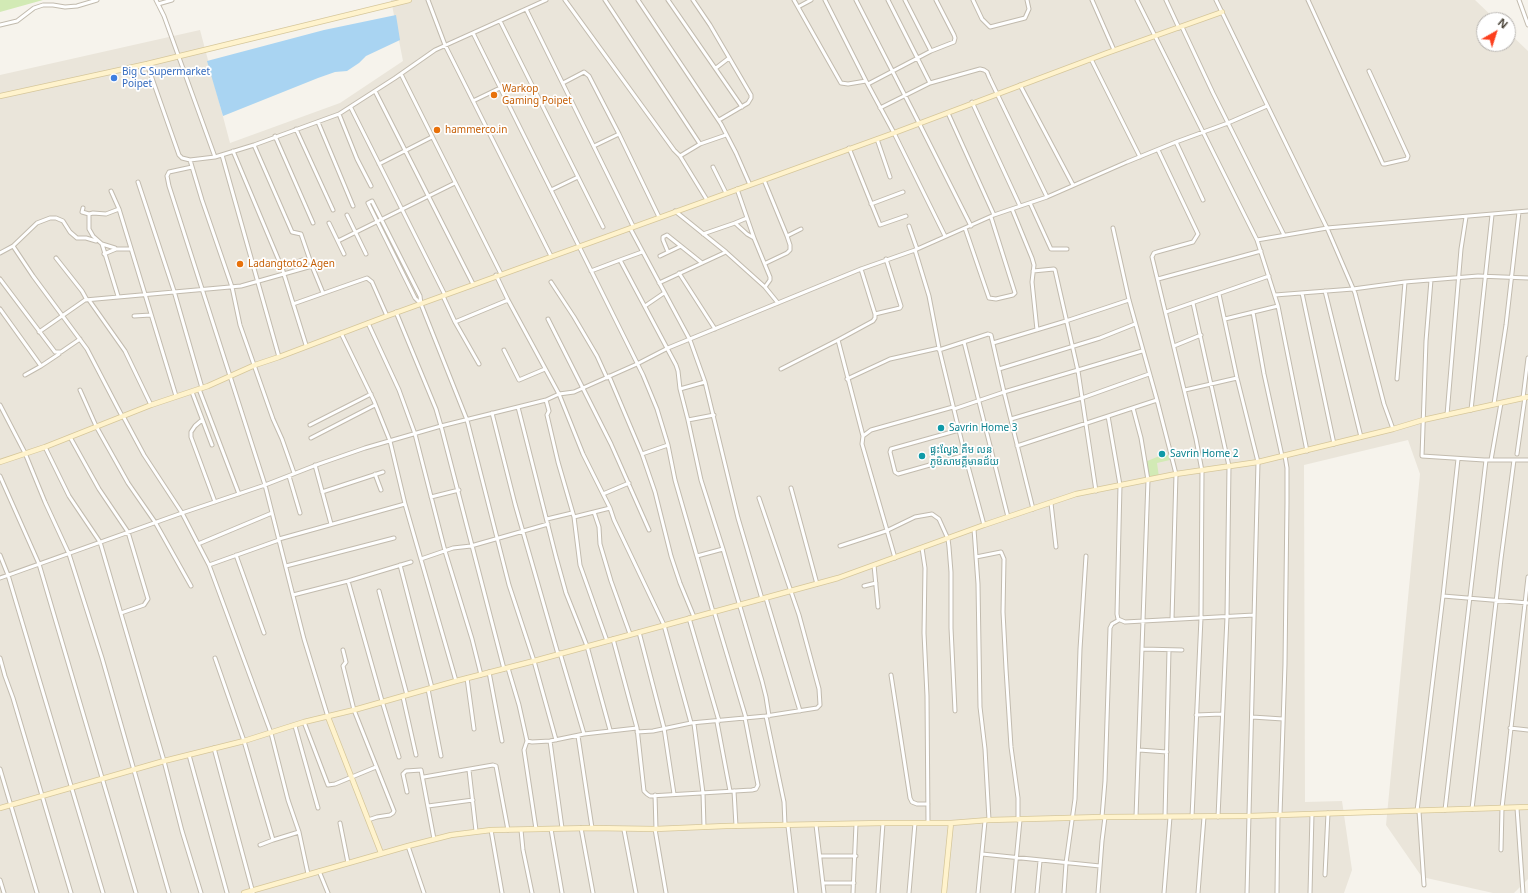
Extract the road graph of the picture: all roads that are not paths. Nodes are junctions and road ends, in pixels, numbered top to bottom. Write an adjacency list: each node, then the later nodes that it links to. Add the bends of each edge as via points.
1 (97, 0): 31 (street, via 77,6 54,5 34,8 16,21)
2 (172, 0): 26 (street)
3 (409, 0): 39 (street)
4 (428, 0): 36 (street)
5 (546, 0): 28 (street)
6 (564, 0): 86 (street)
7 (605, 0): 78 (street)
8 (638, 0): 65 (street)
9 (668, 0): 44 (street)
10 (693, 0): 40 (street)
11 (794, 0): 27 (street)
12 (811, 0): 27 (street)
13 (825, 0): 49 (street)
14 (856, 0): 46 (street)
15 (888, 0): 41 (street)
16 (904, 0): 38 (street)
17 (936, 0): 38 (street, via 955,38 954,42)
18 (973, 0): 19 (street, via 982,19 990,27 1025,18 1029,9)
19 (1027, 0)
20 (1092, 0): 37 (street)
21 (1137, 0): 35 (street)
22 (1166, 0): 33 (street)
23 (1216, 0): 29 (street)
24 (1308, 0): 45 (street, via 1383,164 1407,159 1408,156)
25 (1519, 0): 32 (street)
26 (157, 2): 39 (street)
27 (798, 7): 49 (street, via 841,83)
28 (526, 9): 30 (street); 48 (street)
29 (1222, 12): 33 (street); 59 (street)
30 (500, 21): 34 (street); 93 (street)
31 (0, 25)
32 (1528, 25)
33 (1181, 28): 35 (street); 68 (street)
34 (473, 33): 36 (street); 52 (street)
35 (1154, 36): 37 (street); 71 (street)
36 (445, 45): 47 (street); 57 (street)
37 (1114, 50): 42 (street)
38 (931, 51): 41 (street)
39 (178, 56): 43 (street); 87 (street)
40 (729, 58): 44 (street); 60 (street, via 751,95 750,101)
41 (917, 58): 46 (street); 50 (street)
42 (1091, 59): 51 (street); 88 (street)
43 (147, 64): 56 (street); 89 (street, via 179,155)
44 (716, 68): 60 (street)
45 (1369, 71)
46 (892, 72): 49 (street); 54 (street)
47 (401, 74): 53 (street); 75 (street)
48 (563, 83): 72 (street, via 586,73); 80 (street)
49 (867, 83): 62 (street)
50 (930, 83): 54 (street); 55 (street, via 980,69 987,72)
51 (1020, 85): 55 (street); 99 (street)
52 (500, 88): 57 (street); 102 (street)
53 (375, 91): 61 (street); 84 (street)
54 (904, 95): 62 (street); 67 (street)
55 (997, 95): 58 (street); 107 (street)
56 (0, 96)
57 (473, 101): 169 (street)
58 (972, 102): 63 (street); 113 (street)
59 (1267, 106): 68 (street); 142 (street)
60 (742, 107): 65 (street)
61 (351, 108): 64 (street); 90 (street)
62 (880, 108): 70 (street)
63 (948, 112): 67 (street); 124 (street)
64 (339, 114): 66 (street); 100 (street)
65 (719, 120): 73 (street)
66 (318, 122): 69 (street); 112 (street)
67 (919, 123): 70 (street); 139 (street)
68 (1228, 123): 71 (street); 146 (street)
69 (296, 129): 74 (street); 117 (street)
70 (894, 132): 76 (street); 148 (street)
71 (1202, 132): 77 (street); 150 (street)
72 (619, 134): 80 (street); 127 (street)
73 (726, 135): 78 (street); 98 (street)
74 (275, 136): 79 (street); 133 (street)
75 (432, 137): 84 (street); 97 (street)
76 (877, 139): 81 (street); 94 (street)
77 (1176, 142): 82 (street); 109 (street)
78 (700, 144): 86 (street)
79 (254, 145): 83 (street); 177 (street, via 292,232 301,234)
80 (594, 146): 137 (street)
81 (849, 148): 95 (street); 111 (street)
82 (1158, 150): 88 (street); 191 (street, via 1198,234 1193,242 1154,253 1152,257)
83 (233, 151): 85 (street); 178 (street)
84 (405, 151): 90 (street); 106 (street)
85 (222, 155): 87 (street); 193 (street)
86 (680, 156): 108 (street)
87 (215, 157): 89 (street)
88 (1140, 157): 99 (street)
89 (190, 160): 91 (street)
90 (379, 164): 118 (street)
91 (192, 167): 198 (street); 200 (street, via 169,172 167,176)
92 (713, 167): 105 (street)
93 (578, 177): 102 (street); 136 (street)
94 (890, 177)
95 (764, 179): 98 (street); 147 (street)
96 (138, 182): 202 (street)
97 (455, 184): 106 (street); 184 (street)
98 (750, 184): 101 (street)
99 (1074, 185): 107 (street)
100 (371, 186)
101 (737, 189): 105 (street); 130 (street)
102 (551, 190): 155 (street)
103 (112, 191): 115 (street)
104 (903, 192): 111 (street)
105 (726, 193): 108 (street)
106 (428, 197): 118 (street); 197 (street)
107 (1047, 197): 110 (street)
108 (707, 200): 119 (street)
109 (1203, 200)
110 (1030, 203): 113 (street); 160 (street, via 1051,249)
111 (871, 204): 126 (street, via 880,225)
112 (354, 206)
113 (1020, 206): 116 (street)
114 (83, 208): 122 (street, via 82,212)
115 (119, 209): 122 (street, via 106,214); 158 (street)
116 (1012, 209): 124 (street); 181 (street, via 1032,258)
117 (333, 210)
118 (402, 210): 131 (street); 209 (street)
119 (675, 211): 127 (street); 145 (street)
120 (1528, 211): 121 (street)
121 (1519, 212): 125 (street); 187 (street)
122 (89, 214): 151 (street, via 90,229)
123 (347, 215): 144 (street)
124 (994, 215): 128 (street)
125 (1492, 215): 129 (street); 186 (street)
126 (906, 216)
127 (659, 217): 137 (street)
128 (990, 217): 139 (street); 140 (street, via 1015,293 1013,295 989,298)
129 (1466, 217): 142 (street); 188 (street)
130 (747, 218): 135 (street); 149 (street)
131 (381, 220): 132 (street); 132 (street, via 372,202 368,203); 218 (street, via 420,296)
132 (377, 222): 144 (street); 218 (street, via 415,298)
133 (313, 223)
134 (329, 223): 152 (street)
135 (735, 223): 145 (street); 149 (street)
136 (603, 226)
137 (631, 226): 155 (street); 162 (street)
138 (909, 226): 159 (street)
139 (971, 226): 140 (street)
140 (965, 228): 148 (street)
141 (1113, 228): 214 (street)
142 (1327, 228): 146 (street); 201 (street)
143 (801, 229): 147 (street)
144 (355, 232): 152 (street); 168 (street)
145 (703, 234): 164 (street)
146 (1284, 235): 150 (street)
147 (787, 236): 176 (street, via 790,250)
148 (945, 236): 159 (street)
149 (754, 238): 176 (street)
150 (1257, 240): 161 (street)
151 (96, 241): 153 (street); 154 (street, via 76,238 63,221 50,218 37,223)
152 (338, 241): 167 (street)
153 (102, 244): 157 (street); 166 (street)
154 (13, 246): 165 (street); 225 (street)
155 (580, 246): 169 (street); 180 (street)
156 (681, 246): 163 (street); 163 (street, via 668,235 665,236 663,240); 175 (street)
157 (116, 249): 158 (street); 166 (street)
158 (131, 249): 208 (street)
159 (916, 249): 172 (street); 250 (street, via 929,296)
160 (1067, 249)
161 (1261, 251): 185 (street); 191 (street)
162 (642, 252): 174 (street); 196 (street)
163 (668, 252): 170 (street)
164 (726, 252): 175 (street); 199 (street)
165 (0, 253)
166 (104, 254): 211 (street)
167 (344, 254)
168 (366, 254)
169 (551, 256): 184 (street)
170 (660, 256)
171 (56, 258): 212 (street)
172 (886, 259): 179 (street); 226 (street, via 901,306)
173 (302, 260): 178 (street)
174 (620, 260): 180 (street); 219 (street)
175 (702, 263): 182 (street)
176 (766, 263): 199 (street, via 770,280)
177 (312, 266): 183 (street); 204 (street)
178 (282, 268): 183 (street)
179 (861, 269): 215 (street); 226 (street)
180 (591, 270): 257 (street)
181 (1033, 271): 232 (street, via 1055,270); 237 (street)
182 (679, 273): 196 (street); 236 (street)
183 (284, 274): 193 (street); 217 (street)
184 (498, 275): 197 (street); 213 (street)
185 (1269, 276): 207 (street); 210 (street)
186 (1485, 277): 187 (street); 188 (street); 296 (street)
187 (1512, 277): 189 (street); 289 (street)
188 (1458, 278): 192 (street); 299 (street)
189 (1528, 278)
190 (0, 279): 238 (street)
191 (1158, 279): 223 (street)
192 (1432, 280): 195 (street); 306 (street, via 1426,342)
193 (257, 282): 198 (street); 254 (street)
194 (551, 282): 267 (street)
195 (1405, 282): 201 (street); 270 (street)
196 (659, 283): 205 (street)
197 (473, 284): 209 (street)
198 (232, 287): 200 (street); 258 (street, via 240,325)
199 (765, 287): 215 (street)
200 (202, 289): 202 (street); 266 (street)
201 (1354, 289): 203 (street); 312 (street)
202 (174, 291): 208 (street); 274 (street)
203 (1326, 291): 206 (street); 316 (street)
204 (323, 293): 217 (street); 229 (street, via 369,279)
205 (664, 293): 219 (street); 242 (street)
206 (1302, 293): 210 (street); 319 (street)
207 (1219, 294): 216 (street); 231 (street)
208 (145, 295): 211 (street); 228 (street)
209 (444, 295): 218 (street); 233 (street)
210 (1276, 295): 220 (street)
211 (118, 296): 212 (street)
212 (88, 300): 225 (street); 291 (street, via 125,351)
213 (508, 300): 233 (street); 260 (street)
214 (1129, 300): 232 (street); 235 (street)
215 (778, 303): 236 (street)
216 (1193, 303): 223 (street); 240 (street)
217 (293, 304): 246 (street)
218 (421, 304): 222 (street); 304 (street)
219 (645, 306): 249 (street)
220 (1278, 306): 224 (street); 324 (street)
221 (0, 309): 259 (street)
222 (396, 312): 229 (street); 310 (street)
223 (1166, 312): 248 (street)
224 (1253, 312): 231 (street); 329 (street, via 1264,374)
225 (62, 314): 238 (street); 241 (street)
226 (875, 314): 243 (street, via 873,321)
227 (134, 316): 228 (street)
228 (151, 316): 282 (street)
229 (387, 316): 234 (street)
230 (548, 319): 273 (street)
231 (1225, 319): 268 (street)
232 (1066, 321): 237 (street); 247 (street)
233 (455, 322): 256 (street)
234 (368, 323): 239 (street); 313 (street, via 399,390)
235 (1135, 324): 247 (street); 252 (street)
236 (715, 329): 242 (street)
237 (1037, 330): 245 (street)
238 (39, 332): 253 (street)
239 (341, 333): 246 (street); 280 (street)
240 (1201, 335): 248 (street); 272 (street)
241 (80, 339): 253 (street); 300 (street)
242 (690, 340): 249 (street); 271 (street)
243 (838, 340): 261 (street); 269 (street)
244 (964, 342): 245 (street, via 988,334 991,335); 250 (street); 286 (street)
245 (993, 343): 262 (street)
246 (306, 346): 254 (street)
247 (1072, 346): 262 (street); 263 (street)
248 (1174, 346): 277 (street)
249 (668, 348): 257 (street); 275 (street, via 678,371)
250 (939, 349): 269 (street, via 890,359); 294 (street)
251 (504, 350): 260 (street, via 519,380)
252 (1142, 351): 263 (street); 265 (street)
253 (59, 354): 259 (street)
254 (279, 357): 258 (street)
255 (1528, 358): 283 (street)
256 (479, 364)
257 (637, 364): 267 (street); 321 (street, via 657,409)
258 (255, 365): 266 (street); 341 (street)
259 (42, 366): 264 (street)
260 (545, 369): 281 (street)
261 (781, 369)
262 (998, 369): 279 (street)
263 (1078, 371): 279 (street); 284 (street)
264 (25, 374)
265 (1149, 374): 284 (street); 287 (street)
266 (230, 376): 274 (street); 348 (street)
267 (608, 377): 273 (street); 326 (street)
268 (1237, 378): 272 (street); 336 (street)
269 (848, 379): 314 (street)
270 (1397, 379)
271 (705, 382): 275 (street); 298 (street)
272 (1212, 384): 277 (street); 338 (street)
273 (582, 387): 281 (street, via 570,393); 347 (street)
274 (201, 389): 278 (street); 355 (street)
275 (680, 389): 305 (street)
276 (80, 390): 309 (street)
277 (1185, 390): 339 (street)
278 (192, 392): 282 (street); 303 (street)
279 (1004, 392): 286 (street); 302 (street)
280 (371, 394): 292 (street); 308 (street)
281 (559, 394): 285 (street); 356 (street, via 583,454)
282 (176, 396): 291 (street)
283 (1525, 397): 288 (street); 327 (street)
284 (1082, 398): 302 (street); 307 (street)
285 (546, 400): 293 (street); 368 (street, via 549,410 547,415)
286 (979, 400): 294 (street); 369 (street)
287 (1157, 400): 295 (street); 343 (street)
288 (1501, 403): 289 (street); 332 (street)
289 (1494, 404): 296 (street)
290 (0, 405): 325 (street)
291 (151, 405): 300 (street)
292 (376, 405): 317 (street); 318 (street)
293 (518, 407): 297 (street); 371 (street)
294 (953, 408): 311 (street); 314 (street, via 871,430)
295 (1133, 408): 301 (street); 346 (street)
296 (1471, 410): 299 (street)
297 (492, 413): 304 (street); 378 (street)
298 (714, 415): 305 (street); 419 (street, via 738,518)
299 (1447, 415): 306 (street)
300 (122, 416): 309 (street); 365 (street, via 144,456)
301 (1108, 416): 307 (street); 349 (street)
302 (1010, 419): 322 (street)
303 (202, 420): 320 (street); 359 (street, via 191,432 191,437)
304 (467, 420): 310 (street); 382 (street)
305 (688, 420): 391 (street, via 701,480)
306 (1423, 420): 312 (street); 330 (street, via 1422,456)
307 (1086, 424): 322 (street); 353 (street)
308 (310, 425)
309 (96, 426): 315 (street); 372 (street, via 128,483)
310 (441, 426): 313 (street); 352 (street)
311 (958, 430): 328 (street); 328 (street, via 891,449 890,452 898,474)
312 (1393, 430): 316 (street)
313 (415, 434): 318 (street); 357 (street)
314 (863, 436): 379 (street, via 862,444)
315 (70, 437): 323 (street); 380 (street, via 99,489)
316 (1361, 437): 319 (street)
317 (310, 438)
318 (390, 441): 337 (street); 361 (street)
319 (1334, 444): 324 (street)
320 (212, 445)
321 (668, 445): 326 (street); 396 (street, via 675,480)
322 (1017, 446): 363 (street)
323 (45, 447): 325 (street); 385 (street, via 69,496)
324 (1307, 450): 329 (street)
325 (25, 453): 335 (street); 393 (street)
326 (642, 454): 429 (street)
327 (1517, 454)
328 (965, 455): 375 (street)
329 (1284, 456): 336 (street); 469 (street, via 1287,468 1287,502)
330 (1458, 459): 331 (street); 418 (street)
331 (1486, 460): 332 (street); 420 (street)
332 (1491, 460): 333 (street)
333 (1514, 460): 334 (street); 421 (street)
334 (1528, 460)
335 (0, 462)
336 (1258, 462): 338 (street); 427 (street)
337 (315, 465): 341 (street); 354 (street)
338 (1229, 466): 339 (street); 428 (street)
339 (1202, 471): 343 (street); 430 (street)
340 (382, 472): 342 (street)
341 (294, 473): 345 (street)
342 (375, 474): 351 (street); 354 (street)
343 (1176, 474): 346 (street); 431 (street)
344 (0, 476): 402 (street)
345 (289, 476): 348 (street); 367 (street)
346 (1148, 480): 349 (street); 433 (street)
347 (629, 483): 356 (street); 377 (street)
348 (265, 485): 355 (street); 366 (street)
349 (1120, 485): 353 (street); 432 (street, via 1116,614)
350 (791, 488): 412 (street)
351 (381, 490)
352 (458, 490): 357 (street); 387 (street)
353 (1096, 491): 360 (street, via 1076,494)
354 (322, 492): 373 (street)
355 (239, 494): 359 (street)
356 (603, 494): 362 (street)
357 (431, 497): 392 (street)
358 (759, 498): 416 (street)
359 (215, 502): 365 (street)
360 (1051, 503): 363 (street); 389 (street)
361 (405, 504): 373 (street); 399 (street)
362 (610, 508): 364 (street); 434 (street)
363 (1034, 509): 369 (street)
364 (594, 512): 370 (street); 437 (street, via 600,544)
365 (182, 513): 372 (street); 386 (street)
366 (272, 513): 383 (street); 386 (street)
367 (300, 513)
368 (572, 513): 370 (street); 371 (street)
369 (1008, 517): 375 (street)
370 (574, 518): 439 (street, via 580,565)
371 (547, 519): 374 (street)
372 (155, 522): 380 (street); 413 (street)
373 (331, 524): 383 (street)
374 (548, 524): 378 (street); 440 (street, via 566,593)
375 (984, 525): 376 (street)
376 (974, 529): 384 (street); 398 (street)
377 (649, 530)
378 (522, 531): 382 (street); 445 (street)
379 (886, 531): 384 (street, via 915,517 932,514 939,519); 388 (street); 400 (street)
380 (128, 532): 385 (street); 426 (street, via 148,599 144,605)
381 (394, 538): 406 (street)
382 (497, 538): 387 (street); 448 (street, via 509,585)
383 (279, 539): 395 (street); 406 (street)
384 (948, 539): 390 (street); 462 (street)
385 (100, 542): 393 (street); 426 (street)
386 (198, 544): 403 (street)
387 (471, 546): 392 (street); 449 (street)
388 (840, 546)
389 (1056, 547)
390 (922, 548): 400 (street); 512 (street)
391 (723, 549): 396 (street); 423 (street)
392 (445, 551): 399 (street); 452 (street)
393 (69, 554): 402 (street); 499 (street)
394 (0, 555): 407 (street)
395 (236, 555): 403 (street); 436 (street)
396 (697, 556): 425 (street)
397 (1086, 556): 533 (street)
398 (976, 557): 535 (street, via 1001,552 1004,559 1006,669); 536 (street, via 980,707 985,749)
399 (421, 558): 456 (street)
400 (894, 558): 405 (street)
401 (410, 562): 404 (street)
402 (39, 564): 407 (street); 503 (street)
403 (209, 565): 481 (street)
404 (400, 565): 410 (street); 457 (street)
405 (874, 565): 411 (street); 412 (street)
406 (286, 566): 417 (street)
407 (8, 575): 409 (street); 504 (street)
408 (1528, 576): 422 (street)
409 (0, 578)
410 (348, 581): 417 (street); 459 (street)
411 (876, 583): 414 (street); 424 (street)
412 (817, 584): 416 (street)
413 (191, 586)
414 (864, 586)
415 (379, 591): 458 (street)
416 (791, 591): 419 (street); 461 (street, via 819,689 820,705 817,708)
417 (293, 595): 466 (street)
418 (1443, 596): 420 (street); 522 (street)
419 (764, 598): 423 (street); 461 (street)
420 (1470, 598): 421 (street); 521 (street)
421 (1496, 600): 422 (street); 520 (street)
422 (1526, 603): 476 (street)
423 (740, 605): 425 (street); 465 (street, via 766,697)
424 (878, 607)
425 (714, 611): 429 (street); 468 (street)
426 (121, 612): 496 (street)
427 (1254, 615): 428 (street); 467 (street)
428 (1227, 617): 430 (street); 463 (street)
429 (691, 618): 434 (street); 471 (street)
430 (1201, 618): 431 (street); 464 (street)
431 (1172, 619): 433 (street)
432 (1119, 620): 433 (street); 527 (street, via 1110,628)
433 (1144, 621): 441 (street)
434 (664, 625): 435 (street); 472 (street)
435 (639, 632): 437 (street); 475 (street)
436 (264, 633)
437 (630, 634): 438 (street)
438 (613, 639): 439 (street); 474 (street)
439 (607, 641): 440 (street)
440 (587, 646): 445 (street); 478 (street)
441 (1143, 649): 443 (street); 490 (street)
442 (342, 650): 460 (street, via 346,662 343,666)
443 (1169, 650): 444 (street); 491 (street)
444 (1182, 650)
445 (559, 654): 448 (street); 482 (street)
446 (0, 658): 453 (street)
447 (215, 658): 485 (street)
448 (534, 661): 449 (street); 484 (street)
449 (506, 668): 450 (street); 487 (street, via 519,705)
450 (489, 672): 452 (street); 486 (street)
451 (891, 674): 512 (street, via 910,798 917,804)
452 (481, 675): 455 (street)
453 (5, 676): 454 (street); 510 (street)
454 (0, 678)
455 (467, 678): 456 (street); 477 (street)
456 (456, 681): 457 (street)
457 (430, 689): 458 (street); 494 (street)
458 (405, 696): 459 (street); 493 (street)
459 (382, 702): 460 (street); 495 (street)
460 (354, 710): 466 (street); 497 (street)
461 (800, 711): 465 (street)
462 (955, 711)
463 (1222, 714): 464 (street); 532 (street)
464 (1196, 715): 530 (street)
465 (768, 716): 468 (street); 545 (street)
466 (328, 717): 470 (street); 501 (street)
467 (1252, 717): 469 (street); 526 (street)
468 (745, 718): 471 (street); 505 (street, via 758,784 754,790)
469 (1283, 719): 525 (street)
470 (304, 722): 473 (street); 501 (street, via 327,784 335,784)
471 (718, 722): 472 (street); 505 (street)
472 (693, 723): 475 (street); 507 (street)
473 (295, 726): 481 (street); 517 (street)
474 (637, 728): 478 (street); 480 (street)
475 (664, 728): 480 (street); 508 (street)
476 (1510, 728): 479 (street); 518 (street)
477 (474, 729)
478 (610, 730): 482 (street)
479 (1528, 730)
480 (637, 732): 509 (street, via 644,791 648,795)
481 (271, 733): 485 (street); 557 (street)
482 (584, 734): 483 (street)
483 (578, 736): 484 (street); 549 (street)
484 (556, 740): 488 (street)
485 (244, 741): 489 (street); 560 (street)
486 (502, 741)
487 (527, 741): 488 (street); 550 (street, via 524,750)
488 (550, 741): 547 (street)
489 (214, 748): 492 (street); 580 (street)
490 (1139, 750): 491 (street); 528 (street)
491 (1167, 752): 529 (street)
492 (189, 755): 496 (street); 588 (street)
493 (416, 755)
494 (441, 756)
495 (399, 757)
496 (164, 761): 499 (street); 587 (street, via 182,832)
497 (376, 766): 501 (street); 534 (street, via 394,811 390,815)
498 (0, 770): 513 (street)
499 (134, 770): 503 (street); 586 (street)
500 (469, 770): 502 (street); 511 (street); 554 (street, via 493,765 497,768)
501 (351, 777): 534 (street)
502 (424, 777): 506 (street, via 421,770 404,772); 514 (street)
503 (102, 779): 504 (street); 585 (street)
504 (72, 788): 510 (street); 584 (street)
505 (732, 791): 507 (street); 544 (street)
506 (407, 792)
507 (702, 793): 508 (street); 546 (street)
508 (674, 794): 509 (street)
509 (655, 795): 552 (street)
510 (42, 797): 513 (street); 583 (street)
511 (473, 800): 514 (street); 558 (street)
512 (928, 804): 540 (street)
513 (11, 806): 516 (street); 582 (street)
514 (428, 806): 559 (street)
515 (1528, 807): 519 (street)
516 (0, 808)
517 (318, 808)
518 (1502, 808): 519 (street); 520 (street); 563 (street)
519 (1517, 808): 614 (street)
520 (1472, 809): 521 (street)
521 (1445, 810): 522 (street)
522 (1418, 811): 524 (street); 579 (street)
523 (1312, 814): 524 (street); 525 (street); 613 (street)
524 (1328, 814): 575 (street)
525 (1279, 815): 526 (street); 612 (street)
526 (1249, 816): 532 (street); 611 (street)
527 (1104, 817): 528 (street); 533 (street); 572 (street)
528 (1136, 817): 529 (street)
529 (1168, 817): 530 (street); 609 (street)
530 (1192, 817): 531 (street)
531 (1204, 817): 532 (street); 610 (street)
532 (1218, 817)
533 (1072, 819): 535 (street); 571 (street)
534 (368, 820): 564 (street)
535 (1019, 820): 536 (street); 568 (street)
536 (987, 821): 541 (street); 565 (street)
537 (340, 823): 570 (street)
538 (883, 823): 539 (street); 542 (street); 601 (street)
539 (915, 823): 540 (street); 602 (street)
540 (928, 823): 541 (street)
541 (950, 823): 603 (street)
542 (856, 824): 543 (street); 567 (street)
543 (816, 825): 545 (street); 566 (street)
544 (736, 826): 545 (street); 546 (street)
545 (787, 826): 598 (street)
546 (704, 827): 552 (street)
547 (562, 828): 548 (street); 551 (street)
548 (581, 828): 549 (street); 595 (street)
549 (592, 828): 556 (street)
550 (536, 829): 551 (street); 555 (street)
551 (551, 829): 594 (street)
552 (656, 829): 556 (street); 597 (street)
553 (490, 830): 554 (street); 558 (street); 592 (street)
554 (508, 830): 555 (street)
555 (521, 830): 593 (street)
556 (624, 830): 596 (street)
557 (299, 832): 560 (street); 574 (street)
558 (476, 832): 559 (street)
559 (434, 839): 562 (street)
560 (273, 840): 561 (street)
561 (260, 845)
562 (408, 846): 564 (street); 591 (street)
563 (1501, 850)
564 (381, 854): 570 (street)
565 (982, 854): 568 (street); 604 (street)
566 (820, 856): 567 (street); 577 (street)
567 (856, 856): 578 (street)
568 (1016, 858): 569 (street); 605 (street)
569 (1040, 861): 571 (street); 606 (street)
570 (348, 863): 573 (street)
571 (1066, 863): 572 (street); 607 (street)
572 (1100, 866): 608 (street)
573 (319, 871): 574 (street); 590 (street)
574 (308, 874): 580 (street)
575 (1325, 875)
576 (0, 880): 581 (street)
577 (823, 883): 578 (street); 599 (street)
578 (854, 883): 600 (street)
579 (1424, 884)
580 (253, 892): 589 (street)
581 (4, 893)
582 (37, 893)
583 (71, 893)
584 (103, 893)
585 (136, 893)
586 (169, 893)
587 (202, 893)
588 (227, 893)
589 (244, 893)
590 (328, 893)
591 (424, 893)
592 (502, 893)
593 (532, 893)
594 (562, 893)
595 (592, 893)
596 (636, 893)
597 (666, 893)
598 (796, 893)
599 (824, 893)
600 (853, 893)
601 (878, 893)
602 (909, 893)
603 (944, 893)
604 (978, 893)
605 (1013, 893)
606 (1037, 893)
607 (1064, 893)
608 (1098, 893)
609 (1164, 893)
610 (1198, 893)
611 (1247, 893)
612 (1277, 893)
613 (1310, 893)
614 (1522, 893)

